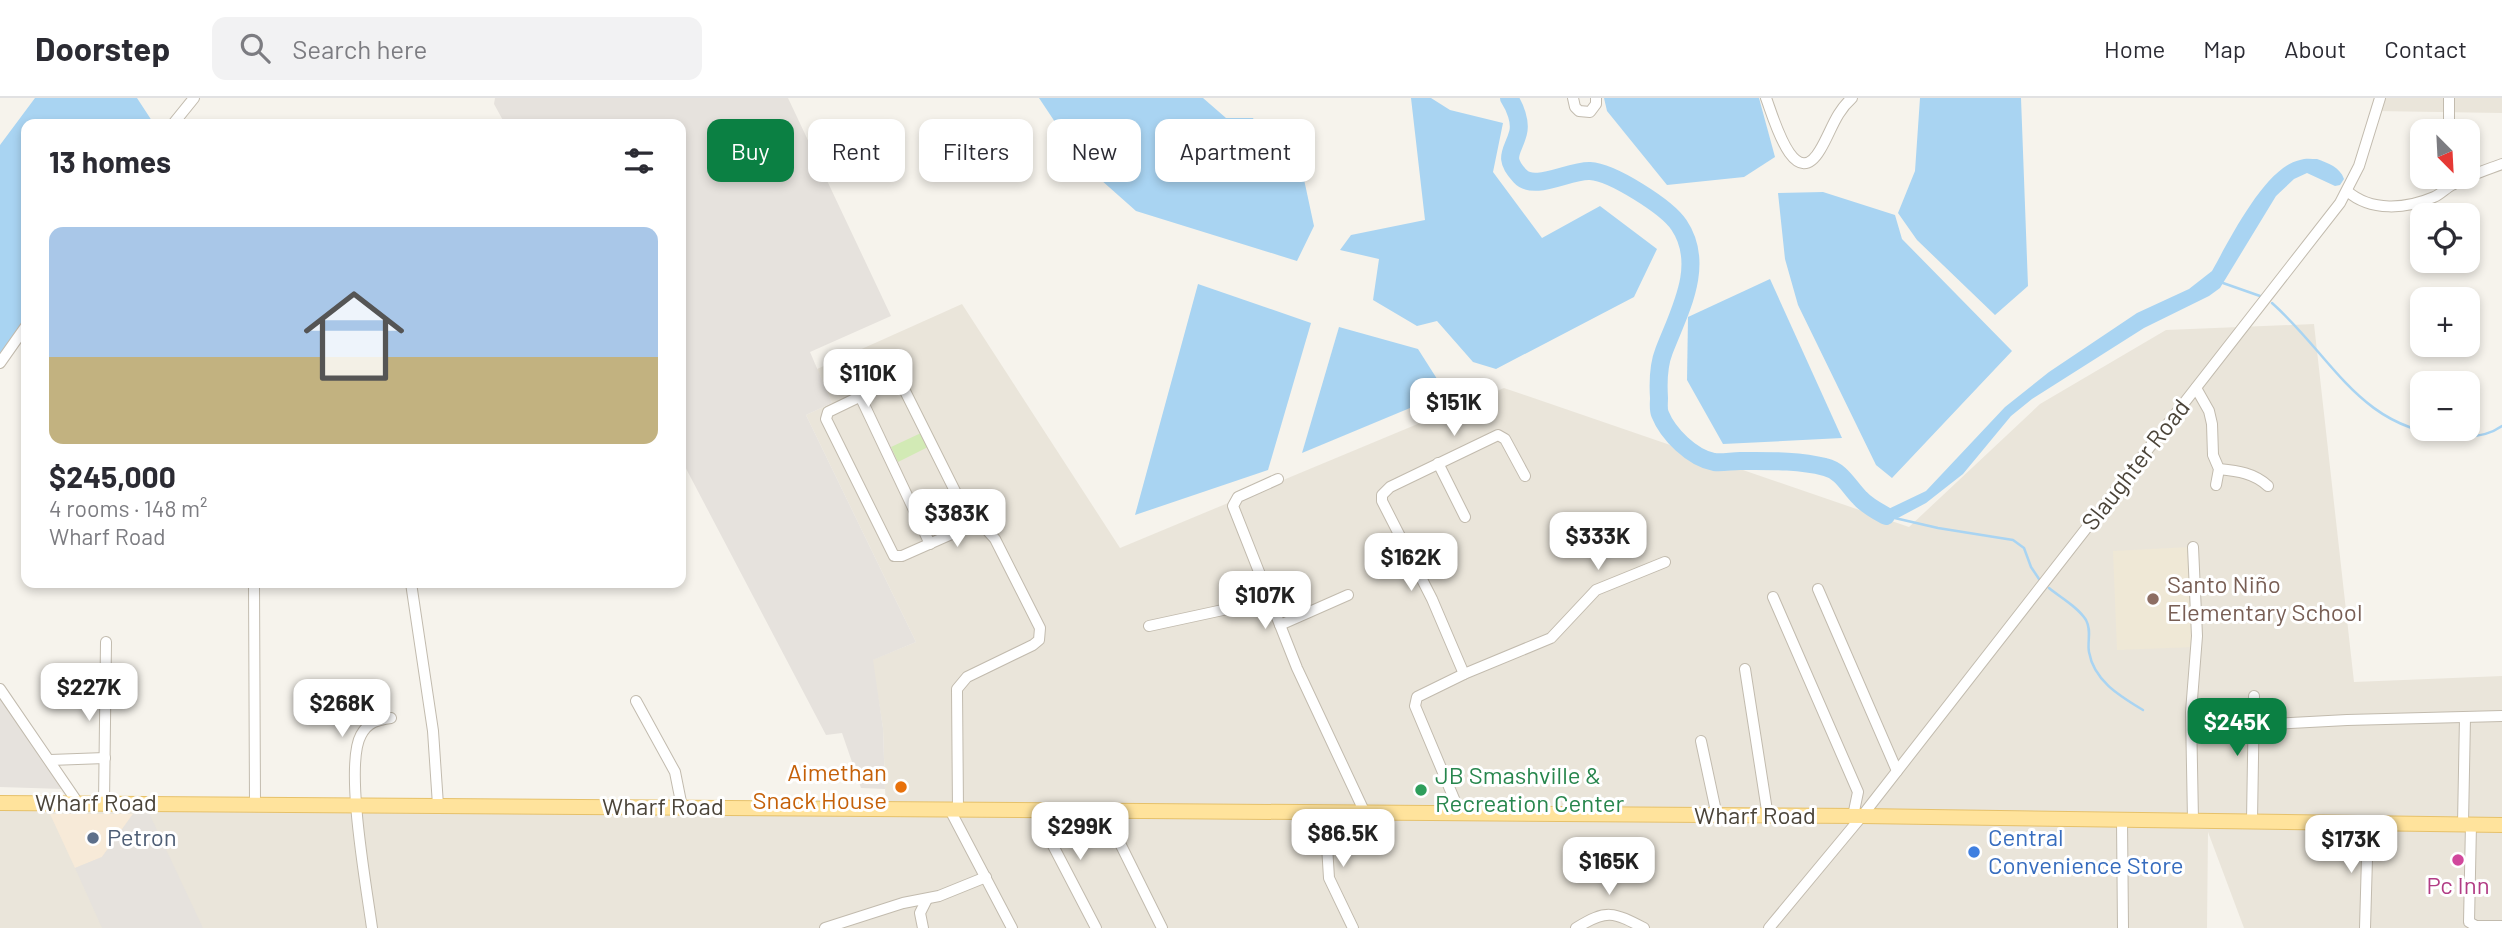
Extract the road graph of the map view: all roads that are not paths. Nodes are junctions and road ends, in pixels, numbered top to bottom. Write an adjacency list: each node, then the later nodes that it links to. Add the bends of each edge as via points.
1 (194, 98): 8 (street)
2 (1573, 98): 3 (street, via 1579,111 1590,112)
3 (1596, 98)
4 (1766, 98): 5 (street, via 1787,152 1802,162 1816,156 1834,119)
5 (1852, 98)
6 (2380, 98): 13 (street, Slaughter Road)
7 (2449, 98): 9 (street)
8 (177, 119)
9 (2449, 119)
10 (2502, 164): 11 (street)
11 (2480, 171)
12 (2441, 189): 13 (street, via 2431,198 2396,206 2368,204)
13 (2347, 191): 16 (street, Slaughter Road)
14 (21, 333): 15 (street)
15 (0, 363)
16 (2196, 388): 19 (street, via 2209,411 2213,455); 50 (street, Slaughter Road)
17 (860, 396): 25 (street, via 894,381 901,383); 26 (street); 26 (street, via 828,412 828,424 894,555)
18 (1438, 463): 20 (street, via 1498,435 1505,439); 24 (street); 39 (street, via 1390,487 1382,501)
19 (2219, 469): 22 (street); 23 (street, via 2259,477)
20 (1525, 477)
21 (1278, 479): 34 (street, via 1233,503)
22 (2216, 485)
23 (2268, 485)
24 (1465, 517)
25 (972, 525): 26 (street); 58 (street, via 985,528 995,539 1040,635 1033,645 967,677 957,689)
26 (930, 544)
27 (2193, 547): 68 (street, via 2197,636 2191,712)
28 (1665, 562): 39 (street, via 1596,590 1550,638)
29 (254, 588): 54 (street)
30 (412, 588): 56 (street, via 433,731)
31 (1818, 589): 50 (street)
32 (1348, 595): 35 (street)
33 (1773, 597): 65 (street, via 1858,792)
34 (1269, 600): 35 (street); 36 (street)
35 (1280, 625): 62 (street)
36 (1149, 626)
37 (106, 642): 48 (street)
38 (1745, 669): 66 (street)
39 (1464, 674): 63 (street, via 1415,701)
40 (0, 689): 49 (street)
41 (2254, 696): 46 (street)
42 (636, 701): 57 (street, via 675,772)
43 (2502, 716): 44 (street)
44 (2465, 717): 46 (street); 71 (street)
45 (391, 718): 55 (street, via 374,720 358,740)
46 (2253, 725): 69 (street)
47 (1702, 741): 64 (street)
48 (105, 758): 49 (street); 53 (street)
49 (50, 760): 52 (street)
50 (1897, 771): 65 (street, Slaughter Road)
51 (0, 803): 52 (main road, Wharf Road)
52 (78, 803): 53 (main road, Wharf Road)
53 (104, 803): 54 (main road, Wharf Road)
54 (255, 803): 55 (main road, Wharf Road)
55 (356, 803): 56 (main road, Wharf Road); 77 (street)
56 (438, 805): 57 (main road, Wharf Road)
57 (681, 807): 58 (main road, Wharf Road)
58 (954, 810): 59 (main road, Wharf Road); 73 (street)
59 (1035, 811): 60 (main road, Wharf Road); 81 (street)
60 (1104, 811): 61 (main road, Wharf Road); 82 (street)
61 (1325, 813): 62 (main road, Wharf Road); 83 (street, via 1329,878)
62 (1365, 813): 63 (main road, Wharf Road)
63 (1460, 813): 64 (main road, Wharf Road)
64 (1717, 816): 66 (main road, Wharf Road)
65 (1857, 816): 66 (main road, Wharf Road); 67 (main road, Wharf Road); 86 (street, Slaughter Road)
66 (1768, 817)
67 (2122, 820): 68 (main road, Wharf Road); 87 (street)
68 (2193, 820): 69 (main road, Wharf Road)
69 (2252, 821): 70 (main road, Wharf Road)
70 (2368, 822): 71 (main road, Wharf Road); 88 (street)
71 (2467, 824): 72 (main road, Wharf Road); 76 (street, via 2469,922)
72 (2502, 825)
73 (986, 877): 74 (street); 80 (street)
74 (927, 899): 75 (street); 79 (street, via 920,914)
75 (862, 922): 78 (street)
76 (2502, 926)
77 (372, 928)
78 (825, 928)
79 (923, 928)
80 (1012, 928)
81 (1096, 928)
82 (1162, 928)
83 (1353, 928)
84 (1576, 928): 85 (street, via 1592,918 1616,913)
85 (1644, 928)
86 (1769, 928)
87 (2123, 928)
88 (2365, 928)

